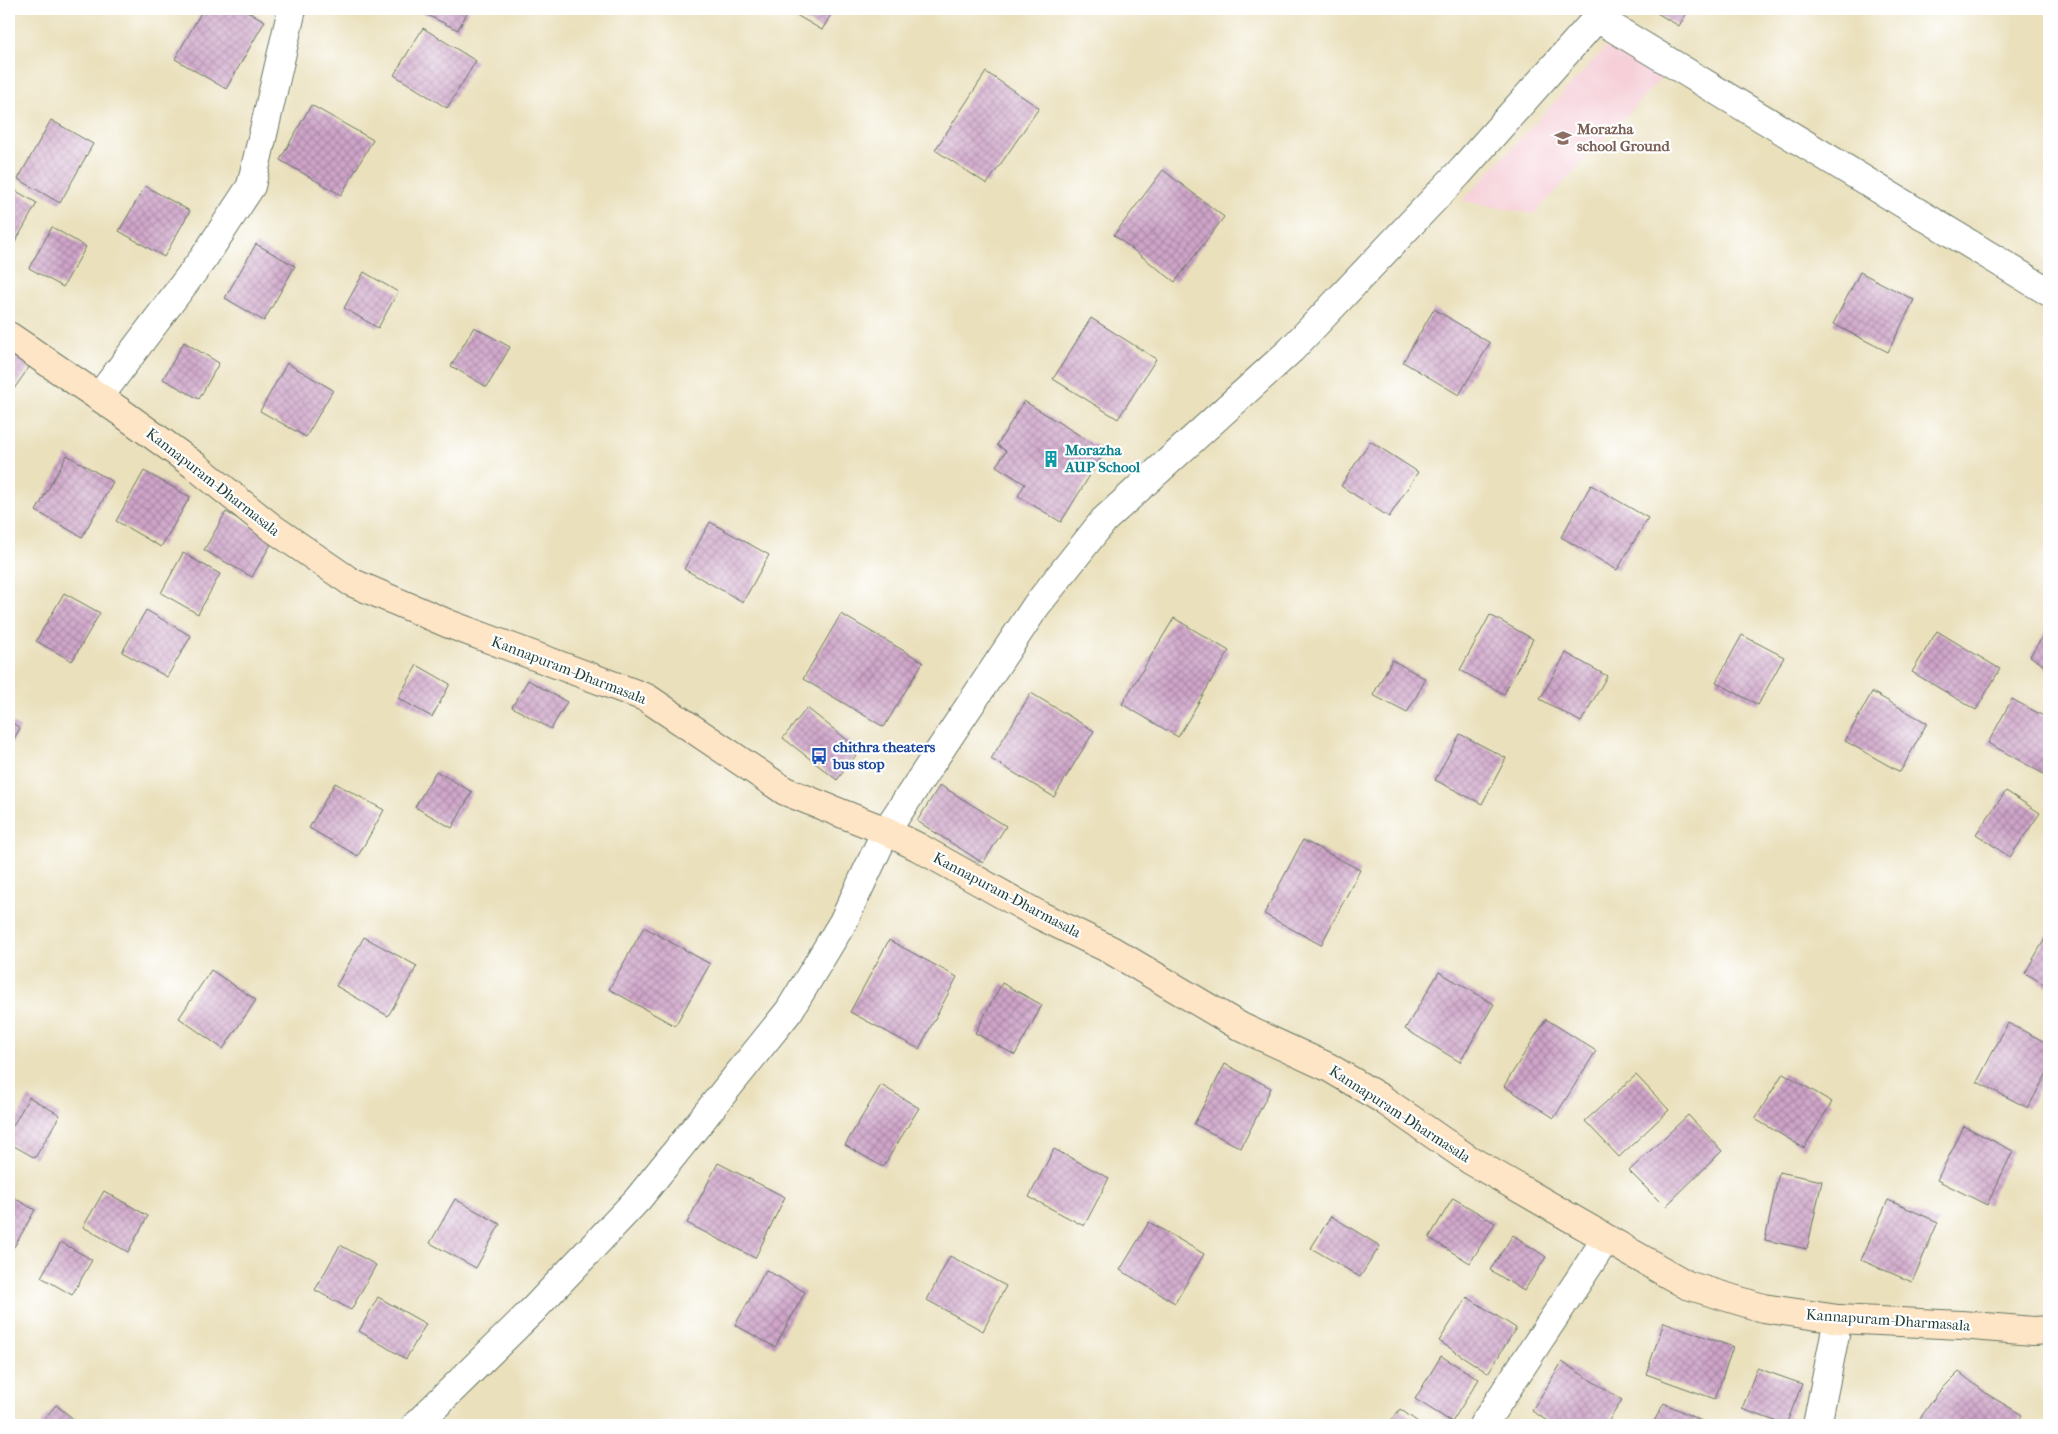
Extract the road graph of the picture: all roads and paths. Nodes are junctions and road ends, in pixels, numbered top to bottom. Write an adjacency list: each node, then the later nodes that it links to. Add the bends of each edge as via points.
1 (292, 9): 5 (street, via 251,186 204,256)
2 (1599, 13): 3 (street); 6 (street, via 1459,173 1291,350 1104,520 1036,606)
3 (2049, 292)
4 (9, 336): 5 (main road, Kannapuram-Dharmasala)
5 (99, 397): 6 (main road, Kannapuram-Dharmasala, via 194,465 271,527 351,582 448,624 647,698 785,791)
6 (886, 831): 7 (main road, Kannapuram-Dharmasala, via 1039,915 1111,950 1241,1027 1328,1067 1382,1099 1470,1160); 10 (street, via 843,922 789,1011 638,1199 534,1309)
7 (1606, 1239): 8 (main road, Kannapuram-Dharmasala, via 1688,1285 1763,1308); 11 (street)
8 (1838, 1320): 9 (main road, Kannapuram-Dharmasala); 12 (street)
9 (2049, 1330)
10 (416, 1425)
11 (1483, 1425)
12 (1817, 1425)

